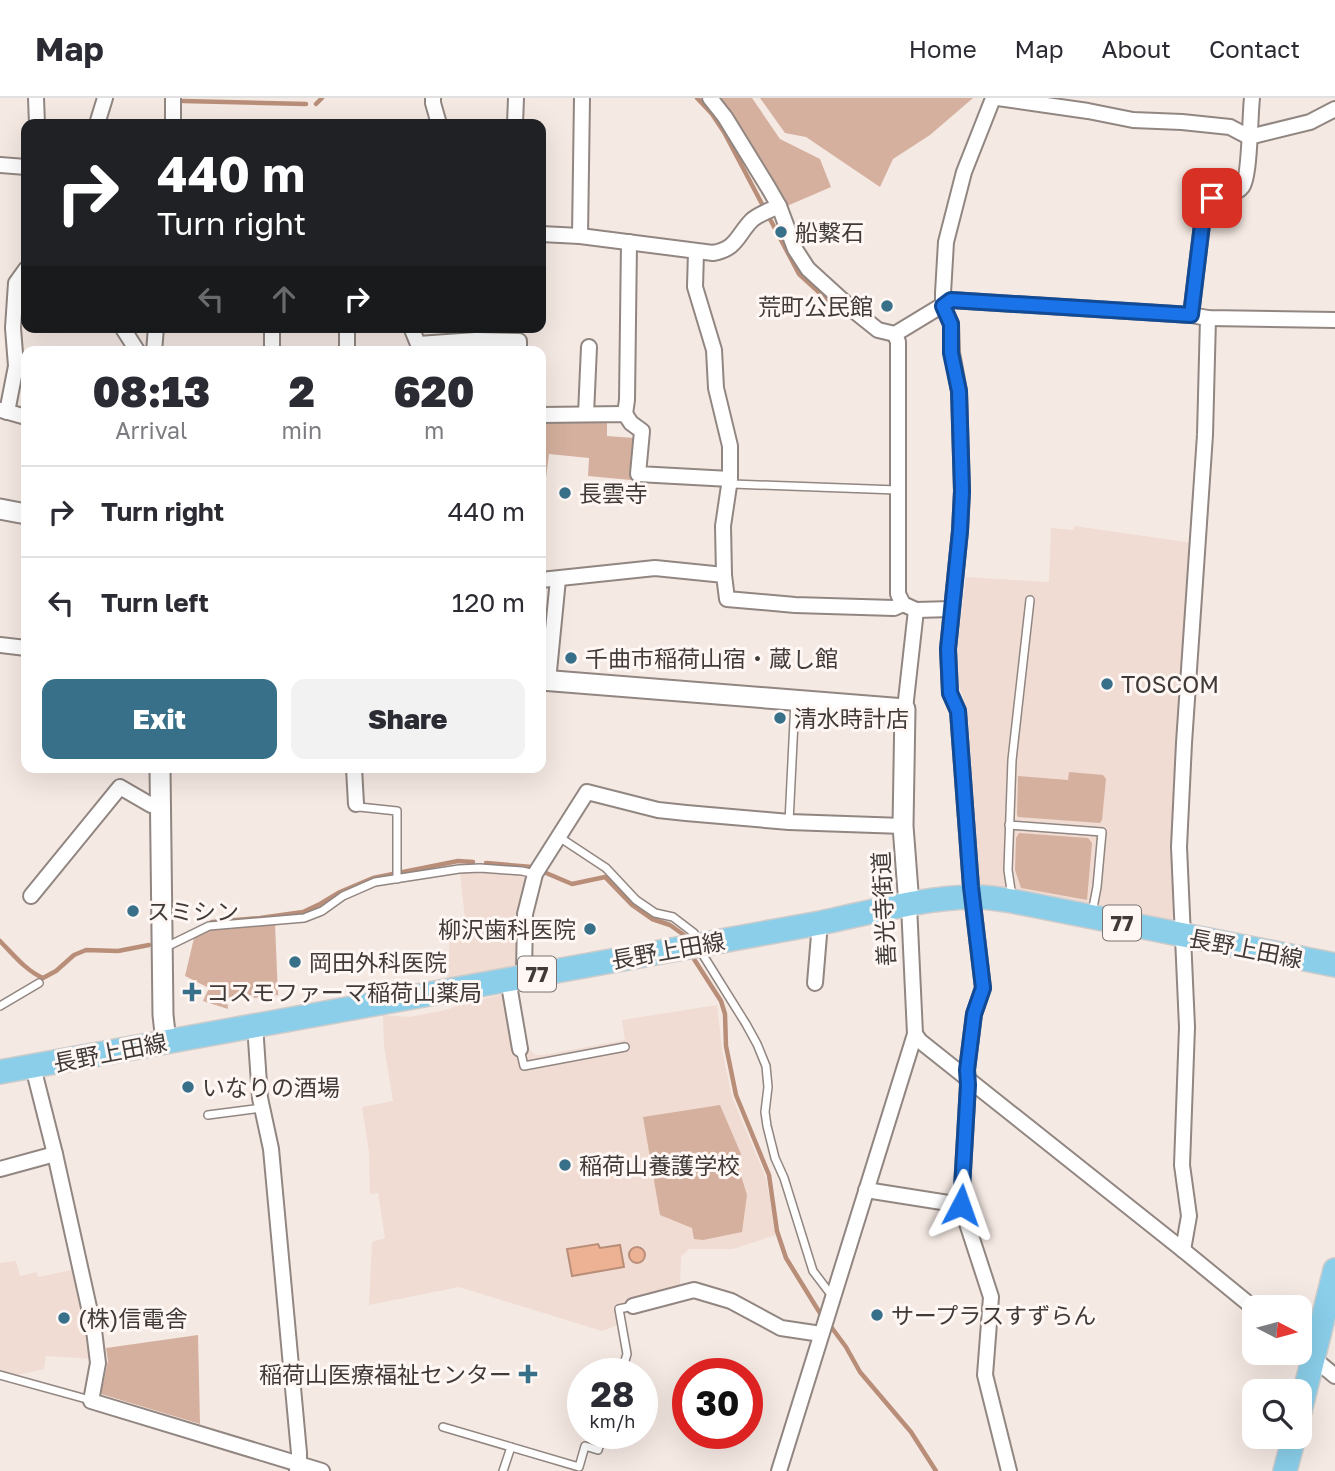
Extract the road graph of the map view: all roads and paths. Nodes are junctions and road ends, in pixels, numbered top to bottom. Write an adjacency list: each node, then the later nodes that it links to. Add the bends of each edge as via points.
1 (36, 98): 11 (street)
2 (105, 98): 12 (street)
3 (173, 98): 13 (street)
4 (433, 98): 14 (street)
5 (516, 98): 15 (street)
6 (582, 98): 21 (street)
7 (710, 98): 19 (street, via 725,117)
8 (996, 98): 16 (street, via 1133,120 1230,127); 25 (street, via 964,172 946,242)
9 (1252, 98): 16 (street)
10 (1335, 109): 16 (street, via 1310,122)
11 (37, 119)
12 (98, 119)
13 (174, 119)
14 (438, 119)
15 (516, 119)
16 (1249, 137): 26 (street, via 1242,187 1212,198 1204,208)
17 (0, 164): 18 (street)
18 (21, 168)
19 (770, 210): 23 (street, via 755,218 724,251); 29 (street, via 808,269 878,330)
20 (546, 234): 21 (street)
21 (580, 236): 22 (street)
22 (629, 242): 23 (street); 35 (street)
23 (696, 251): 38 (street, via 695,287 714,350 716,388 730,446)
24 (21, 276): 33 (street, via 16,284 13,328 16,366)
25 (943, 306): 26 (street, via 951,300); 29 (street); 47 (street, via 951,324 959,391 962,491)
26 (1191, 315): 27 (street)
27 (1209, 318): 28 (street); 70 (street, via 1182,795)
28 (1335, 320)
29 (895, 334): 39 (street)
30 (433, 346): 31 (street, via 476,340 519,341)
31 (519, 346)
32 (589, 347): 34 (street)
33 (4, 411): 37 (street)
34 (586, 414): 35 (street); 36 (street)
35 (625, 414): 38 (street, via 642,431 638,474)
36 (546, 415)
37 (21, 416)
38 (730, 479): 39 (lane, via 733,484); 42 (street, via 723,526)
39 (897, 490): 46 (street, via 898,594)
40 (0, 509): 41 (street)
41 (21, 513)
42 (723, 575): 43 (street, via 655,568); 46 (street, via 727,599)
43 (558, 579): 44 (street); 50 (street)
44 (546, 580)
45 (1030, 600): 59 (lane)
46 (909, 607): 47 (street); 53 (street)
47 (952, 609): 65 (street, via 950,693 958,711)
48 (0, 645): 49 (street)
49 (21, 647)
50 (546, 673)
51 (546, 681): 52 (street)
52 (795, 700): 53 (street); 58 (lane)
53 (905, 709): 60 (street, 善光寺街道)
54 (160, 773): 57 (street)
55 (354, 773): 56 (street)
56 (356, 804): 63 (lane, via 397,811)
57 (160, 806): 64 (street, via 120,787); 72 (street)
58 (789, 822): 60 (street); 61 (street, via 658,810 587,792)
59 (1009, 825): 66 (lane, via 1007,870); 68 (lane, via 1102,832)
60 (903, 826): 67 (street, 善光寺街道)
61 (558, 837): 62 (street); 71 (lane, via 606,868 636,900 655,913 673,917 694,933)
62 (538, 869): 63 (lane); 74 (street, via 525,914)
63 (397, 875): 72 (lane, via 343,896 304,918 209,926)
64 (31, 896)
65 (972, 897): 66 (main road, 長野上田線 / 77); 67 (main road, 長野上田線 / 77); 85 (street, via 983,988 974,1014)
66 (1012, 901): 68 (main road, 長野上田線 / 77)
67 (909, 905): 69 (main road, 長野上田線 / 77); 79 (street, 善光寺街道)
68 (1091, 917): 70 (main road, 長野上田線 / 77)
69 (820, 923): 71 (main road, 長野上田線 / 77); 76 (street)
70 (1182, 936): 73 (main road, 長野上田線 / 77); 92 (street, via 1187,1027 1182,1165 1189,1216)
71 (699, 945): 74 (main road, 長野上田線 / 77); 94 (lane, via 766,1066 765,1112 775,1158 813,1271)
72 (162, 949): 80 (street)
73 (1335, 965)
74 (516, 978): 78 (main road, 長野上田線 / 77); 82 (street)
75 (39, 982): 77 (lane)
76 (815, 983)
77 (0, 1006)
78 (255, 1025): 80 (main road, 長野上田線 / 77); 86 (street)
79 (915, 1034): 85 (street); 90 (street)
80 (166, 1042): 83 (main road, 長野上田線 / 77)
81 (625, 1047): 82 (lane, via 524,1066)
82 (520, 1049)
83 (33, 1067): 84 (main road, 長野上田線 / 77); 88 (street)
84 (0, 1072)
85 (968, 1078): 91 (street); 92 (street)
86 (262, 1108): 87 (lane); 108 (street, via 271,1149)
87 (208, 1115)
88 (55, 1154): 89 (street); 103 (street, via 94,1330 97,1363)
89 (0, 1168)
90 (866, 1189): 91 (street); 94 (street)
91 (961, 1205): 112 (street, via 991,1297 985,1375)
92 (1183, 1250): 95 (street)
93 (1335, 1270): 98 (main road)
94 (835, 1295): 97 (street)
95 (1242, 1298)
96 (633, 1306): 97 (street, via 694,1290 731,1301 781,1328); 100 (lane, via 619,1309)
97 (824, 1325): 111 (street)
98 (1312, 1337)
99 (1312, 1356): 102 (street)
100 (626, 1358)
101 (0, 1375): 103 (lane)
102 (1335, 1376)
103 (91, 1401): 108 (street)
104 (443, 1427): 105 (lane)
105 (511, 1447): 106 (lane, via 579,1467); 110 (lane)
106 (584, 1449)
107 (1291, 1449): 113 (main road)
108 (298, 1468): 109 (street)
109 (322, 1471)
110 (503, 1471)
111 (779, 1471)
112 (1009, 1471)
113 (1285, 1471)

